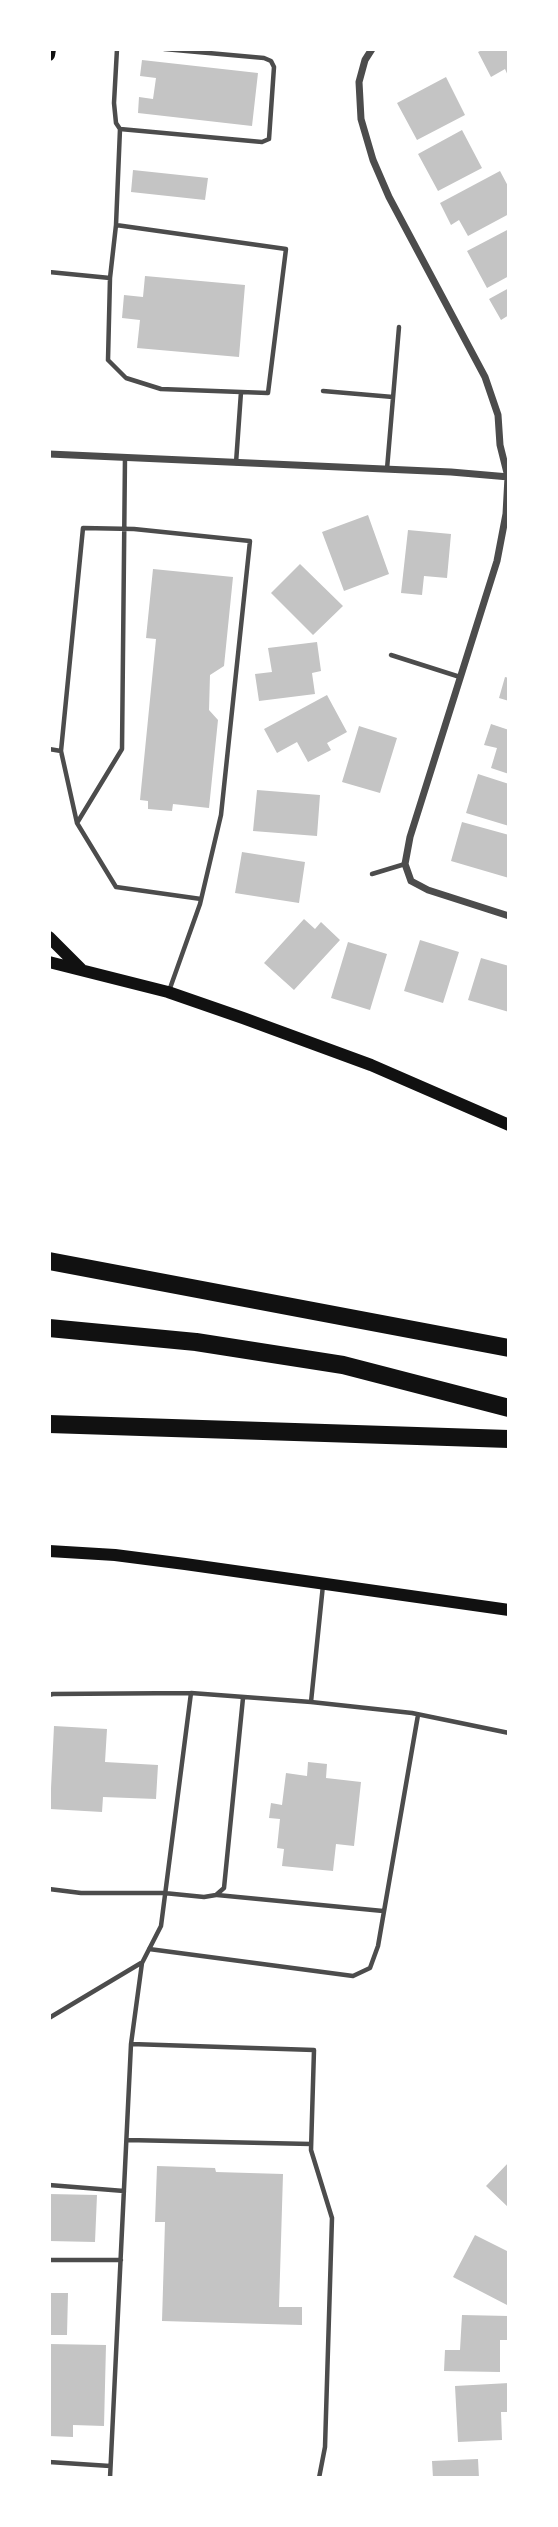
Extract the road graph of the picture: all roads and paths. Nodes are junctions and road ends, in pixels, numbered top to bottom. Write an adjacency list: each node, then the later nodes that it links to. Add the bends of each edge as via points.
1 (50, 49): 5 (main road)
2 (117, 49): 6 (lane, via 114,103)
3 (164, 49): 6 (lane, via 271,61 269,139)
4 (372, 49): 18 (street, via 359,82 361,119 373,160 485,377 498,415)
5 (49, 55)
6 (120, 129): 7 (lane)
7 (116, 225): 9 (lane); 12 (lane, via 286,249 268,393)
8 (49, 272): 9 (lane)
9 (110, 278): 12 (lane, via 108,360 125,378 162,389)
10 (399, 327): 13 (lane)
11 (323, 391): 13 (lane)
12 (241, 392): 16 (lane)
13 (393, 397): 17 (lane)
14 (49, 454): 15 (street)
15 (125, 457): 16 (street); 19 (lane)
16 (236, 463): 17 (street)
17 (387, 470): 18 (street)
18 (508, 477): 21 (street, via 497,561)
19 (125, 529): 23 (lane, via 83,528); 24 (lane, via 122,749); 27 (lane, via 250,541 221,815)
20 (391, 655): 21 (lane)
21 (460, 677): 25 (street)
22 (49, 749): 23 (lane)
23 (61, 751): 24 (lane)
24 (76, 823): 27 (lane, via 116,887)
25 (405, 864): 26 (lane); 28 (street, via 411,881 428,890)
26 (372, 874)
27 (201, 899): 32 (lane)
28 (509, 916)
29 (49, 937): 31 (main road)
30 (49, 962): 31 (main road)
31 (82, 969): 32 (main road)
32 (169, 992): 33 (main road, via 371,1065)
33 (509, 1125)
34 (49, 1261): 36 (highway)
35 (55, 1329): 37 (highway, via 195,1342 343,1365)
36 (509, 1348)
37 (509, 1408)
38 (57, 1424): 39 (highway)
39 (509, 1439)
40 (49, 1551): 41 (main road, via 115,1555)
41 (324, 1583): 42 (main road); 46 (lane)
42 (509, 1610)
43 (191, 1693): 44 (lane); 45 (lane); 50 (lane)
44 (49, 1696)
45 (243, 1698): 46 (lane); 51 (lane, via 224,1888)
46 (311, 1702): 47 (lane)
47 (418, 1715): 48 (lane); 52 (lane)
48 (509, 1733)
49 (49, 1889): 50 (lane)
50 (164, 1893): 51 (lane); 53 (lane, via 161,1926)
51 (216, 1895): 52 (lane)
52 (383, 1911): 53 (lane, via 370,1968 353,1976)
53 (149, 1949): 54 (lane)
54 (142, 1963): 55 (lane); 56 (lane)
55 (49, 2018)
56 (131, 2044): 57 (lane); 58 (lane, via 314,2050)
57 (127, 2140): 58 (lane); 60 (lane)
58 (311, 2144): 66 (lane, via 332,2217 325,2447)
59 (49, 2185): 60 (lane)
60 (124, 2191): 62 (lane)
61 (49, 2260): 62 (lane)
62 (121, 2260): 64 (lane)
63 (49, 2462): 64 (lane)
64 (110, 2466): 65 (lane)
65 (110, 2478)
66 (319, 2478)

